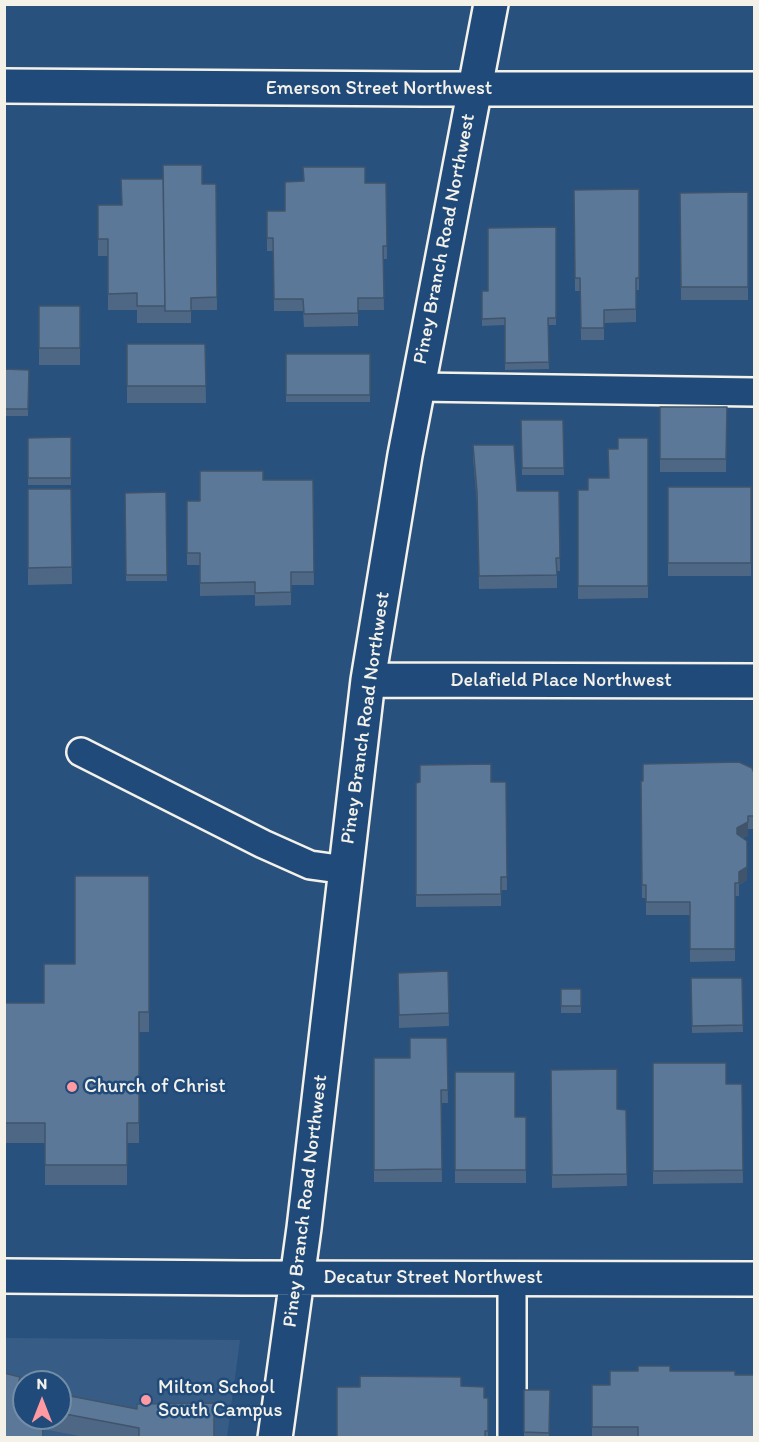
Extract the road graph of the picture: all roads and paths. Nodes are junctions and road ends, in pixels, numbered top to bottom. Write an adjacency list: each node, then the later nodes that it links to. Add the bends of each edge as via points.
1 (491, 4): 3 (street, Piney Branch Road Northwest)
2 (4, 86): 3 (street, Emerson Street Northwest)
3 (474, 89): 4 (street, Emerson Street Northwest); 5 (street, Piney Branch Road Northwest)
4 (754, 89)
5 (418, 387): 6 (lane); 7 (street, Piney Branch Road Northwest)
6 (754, 392)
7 (368, 680): 8 (street, Delafield Place Northwest); 10 (street, Piney Branch Road Northwest)
8 (754, 681)
9 (81, 752): 10 (lane, via 310,865)
10 (346, 870): 12 (street, Piney Branch Road Northwest)
11 (4, 1276): 12 (street, Decatur Street Northwest)
12 (298, 1278): 13 (street, Decatur Street Northwest); 15 (street, Piney Branch Road Northwest)
13 (512, 1278): 14 (street, Decatur Street Northwest); 16 (lane)
14 (754, 1279)
15 (275, 1437)
16 (512, 1437)

